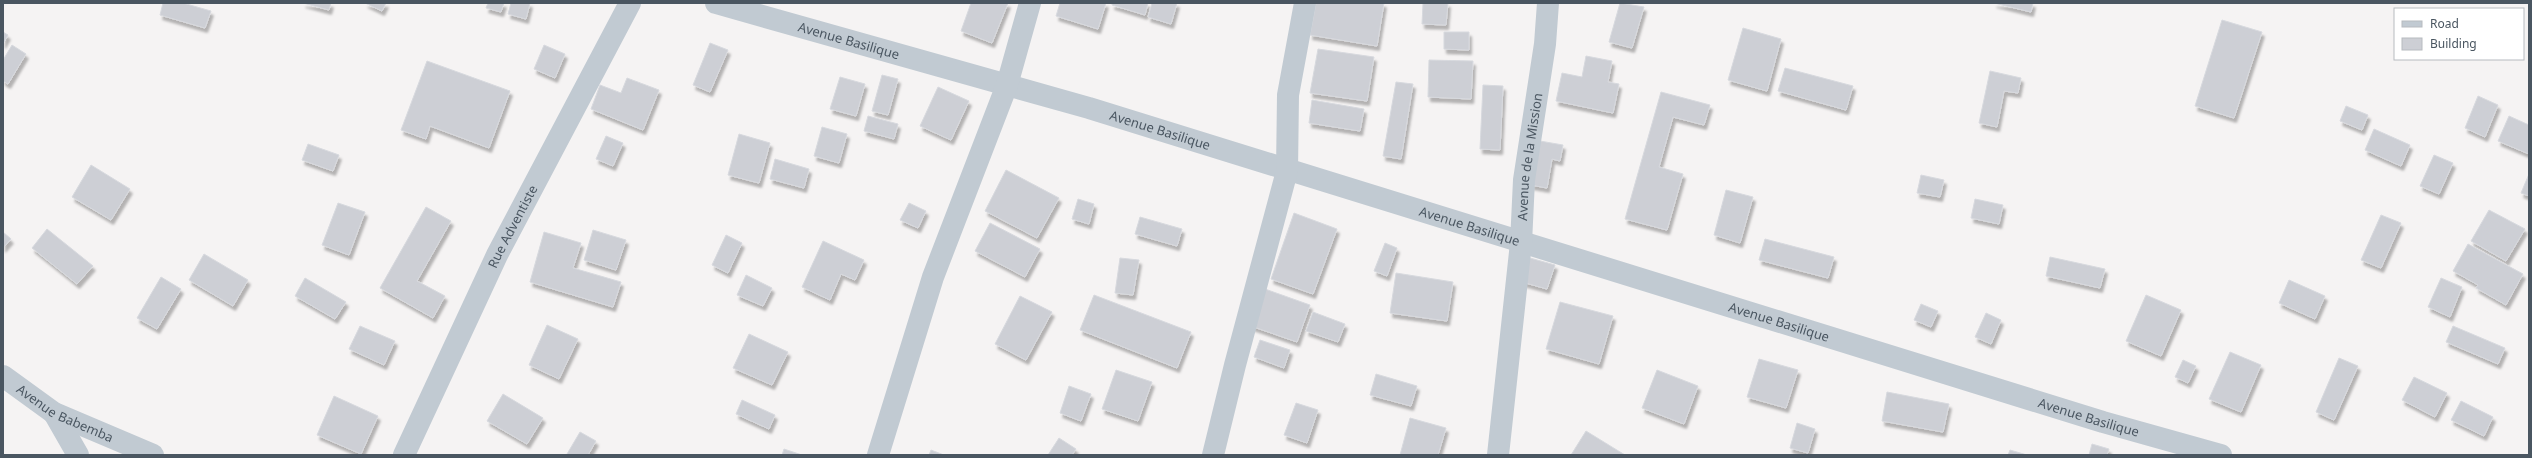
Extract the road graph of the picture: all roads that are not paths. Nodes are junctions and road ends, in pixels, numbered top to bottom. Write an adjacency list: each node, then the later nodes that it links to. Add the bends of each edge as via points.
1 (630, 3): 14 (street, Rue Adventiste, via 497,255)
2 (716, 3): 6 (street, Avenue Basilique)
3 (1030, 3): 6 (street)
4 (1305, 3): 7 (street, via 1288,95)
5 (1548, 3): 8 (street, Avenue de la Mission, via 1545,44 1524,180)
6 (1007, 85): 7 (street, Avenue Basilique, via 1089,108); 15 (street, via 933,277)
7 (1287, 171): 8 (street, Avenue Basilique); 16 (street)
8 (1521, 243): 11 (street, Avenue Basilique); 17 (street, Avenue de la Mission)
9 (3, 376): 10 (street, Avenue Babemba)
10 (54, 413): 12 (street); 13 (street, Avenue Babemba)
11 (2208, 453)
12 (78, 455)
13 (153, 455)
14 (404, 455)
15 (878, 455)
16 (1213, 455)
17 (1498, 455)

